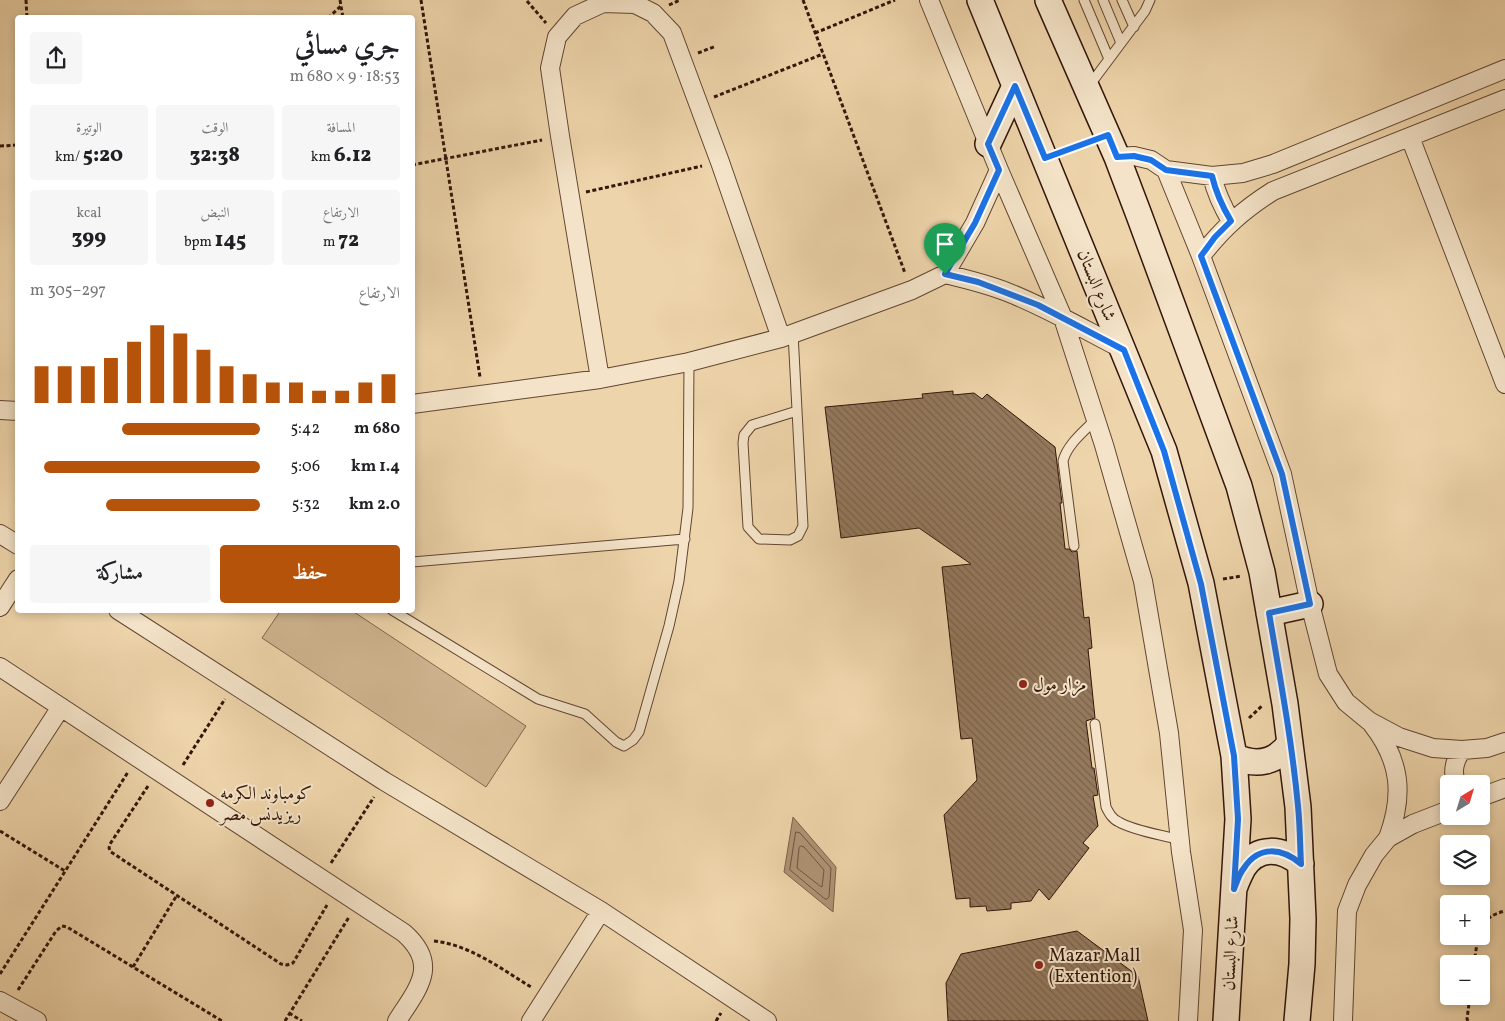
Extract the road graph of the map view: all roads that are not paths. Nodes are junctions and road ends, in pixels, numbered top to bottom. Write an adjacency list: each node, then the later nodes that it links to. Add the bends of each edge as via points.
1 (929, 0): 18 (street)
2 (980, 0): 14 (street, شارع البستان)
3 (1048, 0): 15 (street)
4 (1084, 0): 12 (lane)
5 (1104, 0): 11 (lane)
6 (1122, 0): 10 (lane)
7 (1141, 0): 9 (lane)
8 (1150, 0): 9 (lane)
9 (1145, 10): 10 (lane)
10 (1134, 27): 11 (lane)
11 (1122, 43): 12 (lane)
12 (1110, 59): 15 (lane)
13 (1505, 69): 22 (street, via 1273,164 1243,173)
14 (1015, 86): 18 (street); 28 (street, شارع البستان)
15 (1088, 88): 19 (street)
16 (1505, 99): 17 (street)
17 (1410, 137): 23 (street, via 1273,191); 31 (street)
18 (988, 144): 20 (street)
19 (1117, 157): 21 (street, via 1151,160); 47 (street, via 1239,486 1262,572)
20 (999, 170): 25 (street, via 975,223); 26 (street)
21 (1166, 170): 22 (street); 24 (street)
22 (1212, 176): 23 (street, via 1222,207)
23 (1231, 221): 24 (street)
24 (1201, 256): 43 (street, via 1282,474)
25 (945, 274): 26 (street, via 1006,291); 27 (street, via 912,290)
26 (1062, 318): 28 (street); 36 (street)
27 (787, 335): 29 (street); 30 (street, via 672,33 653,13 635,4 603,3 575,16 557,37 550,68); 35 (lane)
28 (1124, 350): 55 (street, شارع البستان, via 1164,451 1201,584)
29 (689, 362): 30 (street); 38 (lane, via 690,475)
30 (600, 379): 32 (street)
31 (1505, 384)
32 (415, 404)
33 (0, 410): 34 (street)
34 (15, 411)
35 (797, 411): 35 (lane, via 802,526 798,536 790,540 759,538 748,527 744,435 752,425)
36 (1095, 420): 40 (lane, via 1065,456); 62 (street, via 1143,582 1169,733)
37 (0, 534): 39 (street)
38 (684, 539): 41 (lane); 46 (lane, via 674,607 644,714 638,732 624,746 585,714 538,700)
39 (15, 543)
40 (1074, 546)
41 (415, 562)
42 (15, 584): 44 (street)
43 (1310, 604): 47 (street); 50 (street, via 1328,674 1346,702)
44 (0, 607)
45 (123, 613): 65 (street, via 384,781)
46 (397, 613)
47 (1269, 613): 53 (street)
48 (0, 667): 49 (street)
49 (61, 707): 59 (street); 68 (street, via 416,943 424,970 420,984)
50 (1368, 721): 54 (street, via 1399,737 1433,748); 61 (street, via 1382,737 1392,756 1397,776 1399,798)
51 (1095, 724): 62 (lane, via 1109,813 1126,825)
52 (1505, 742): 54 (street, via 1487,748)
53 (1290, 743): 55 (street, via 1285,751 1268,761 1250,762); 63 (street)
54 (1462, 750): 56 (street, via 1454,765)
55 (1234, 756): 64 (street, شارع البستان, via 1238,819)
56 (1454, 775)
57 (1505, 788): 58 (street)
58 (1490, 794)
59 (0, 801)
60 (1440, 814): 61 (street)
61 (1388, 838): 74 (street, via 1357,885 1346,911)
62 (1180, 840): 71 (street, via 1193,930)
63 (1301, 864): 64 (street, via 1281,852 1259,854 1243,869); 73 (street, via 1302,964)
64 (1234, 889): 72 (street, شارع البستان)
65 (600, 912): 69 (street); 70 (street)
66 (4, 1003): 67 (street)
67 (37, 1021)
68 (397, 1021)
69 (531, 1021)
70 (767, 1021)
71 (1188, 1021)
72 (1226, 1021)
73 (1297, 1021)
74 (1343, 1021)

